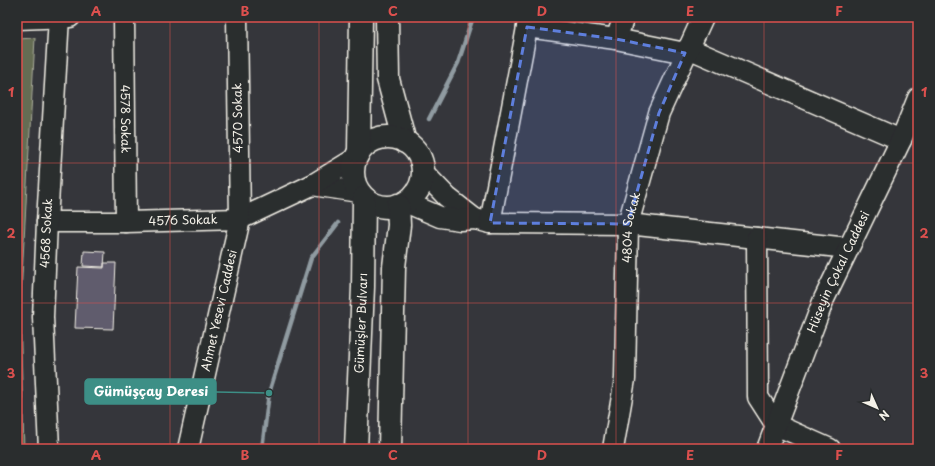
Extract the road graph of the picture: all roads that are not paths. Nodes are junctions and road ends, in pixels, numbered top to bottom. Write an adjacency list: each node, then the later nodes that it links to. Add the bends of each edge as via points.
1 (63, 17): 8 (street); 22 (street, 4568 Sokak)
2 (124, 17): 23 (street, 4578 Sokak)
3 (236, 17): 20 (street, 4570 Sokak)
4 (361, 17): 15 (main road)
5 (387, 17): 14 (main road, via 388,79)
6 (624, 17): 10 (street)
7 (703, 17): 11 (street, 4804 Sokak)
8 (17, 19)
9 (528, 22): 10 (street); 21 (street)
10 (616, 39): 11 (street)
11 (687, 51): 13 (street); 24 (street, 4804 Sokak, via 659,113)
12 (918, 98): 13 (street, Hüseyin Çokal Caddesi)
13 (901, 140): 26 (street, Hüseyin Çokal Caddesi)
14 (405, 142): 15 (main road, via 384,137 370,142); 16 (main road, via 416,151)
15 (358, 154): 17 (street, 4576 Sokak); 18 (main road, via 353,172 356,186)
16 (423, 172): 19 (main road, via 416,192); 21 (street, via 447,197)
17 (312, 185): 18 (street); 20 (street, 4576 Sokak)
18 (362, 195): 19 (main road, via 377,205); 30 (main road, Gümüşler Bulvarı, via 363,287)
19 (402, 203): 21 (street, via 440,217); 31 (main road, via 394,267)
20 (240, 219): 23 (street, 4576 Sokak); 29 (street, Ahmet Yesevi Caddesi)
21 (482, 221): 24 (street)
22 (47, 222): 23 (street, 4576 Sokak); 28 (street, 4568 Sokak, via 43,317)
23 (126, 222)
24 (628, 224): 25 (street); 32 (street, 4804 Sokak, via 625,379)
25 (757, 238): 26 (street); 27 (street, via 758,397)
26 (848, 248): 27 (street, Hüseyin Çokal Caddesi, via 824,299)
27 (776, 425): 33 (street, Hüseyin Çokal Caddesi); 34 (street)
28 (49, 449)
29 (188, 449)
30 (356, 449)
31 (390, 449)
32 (613, 449)
33 (767, 449)
34 (830, 449)

